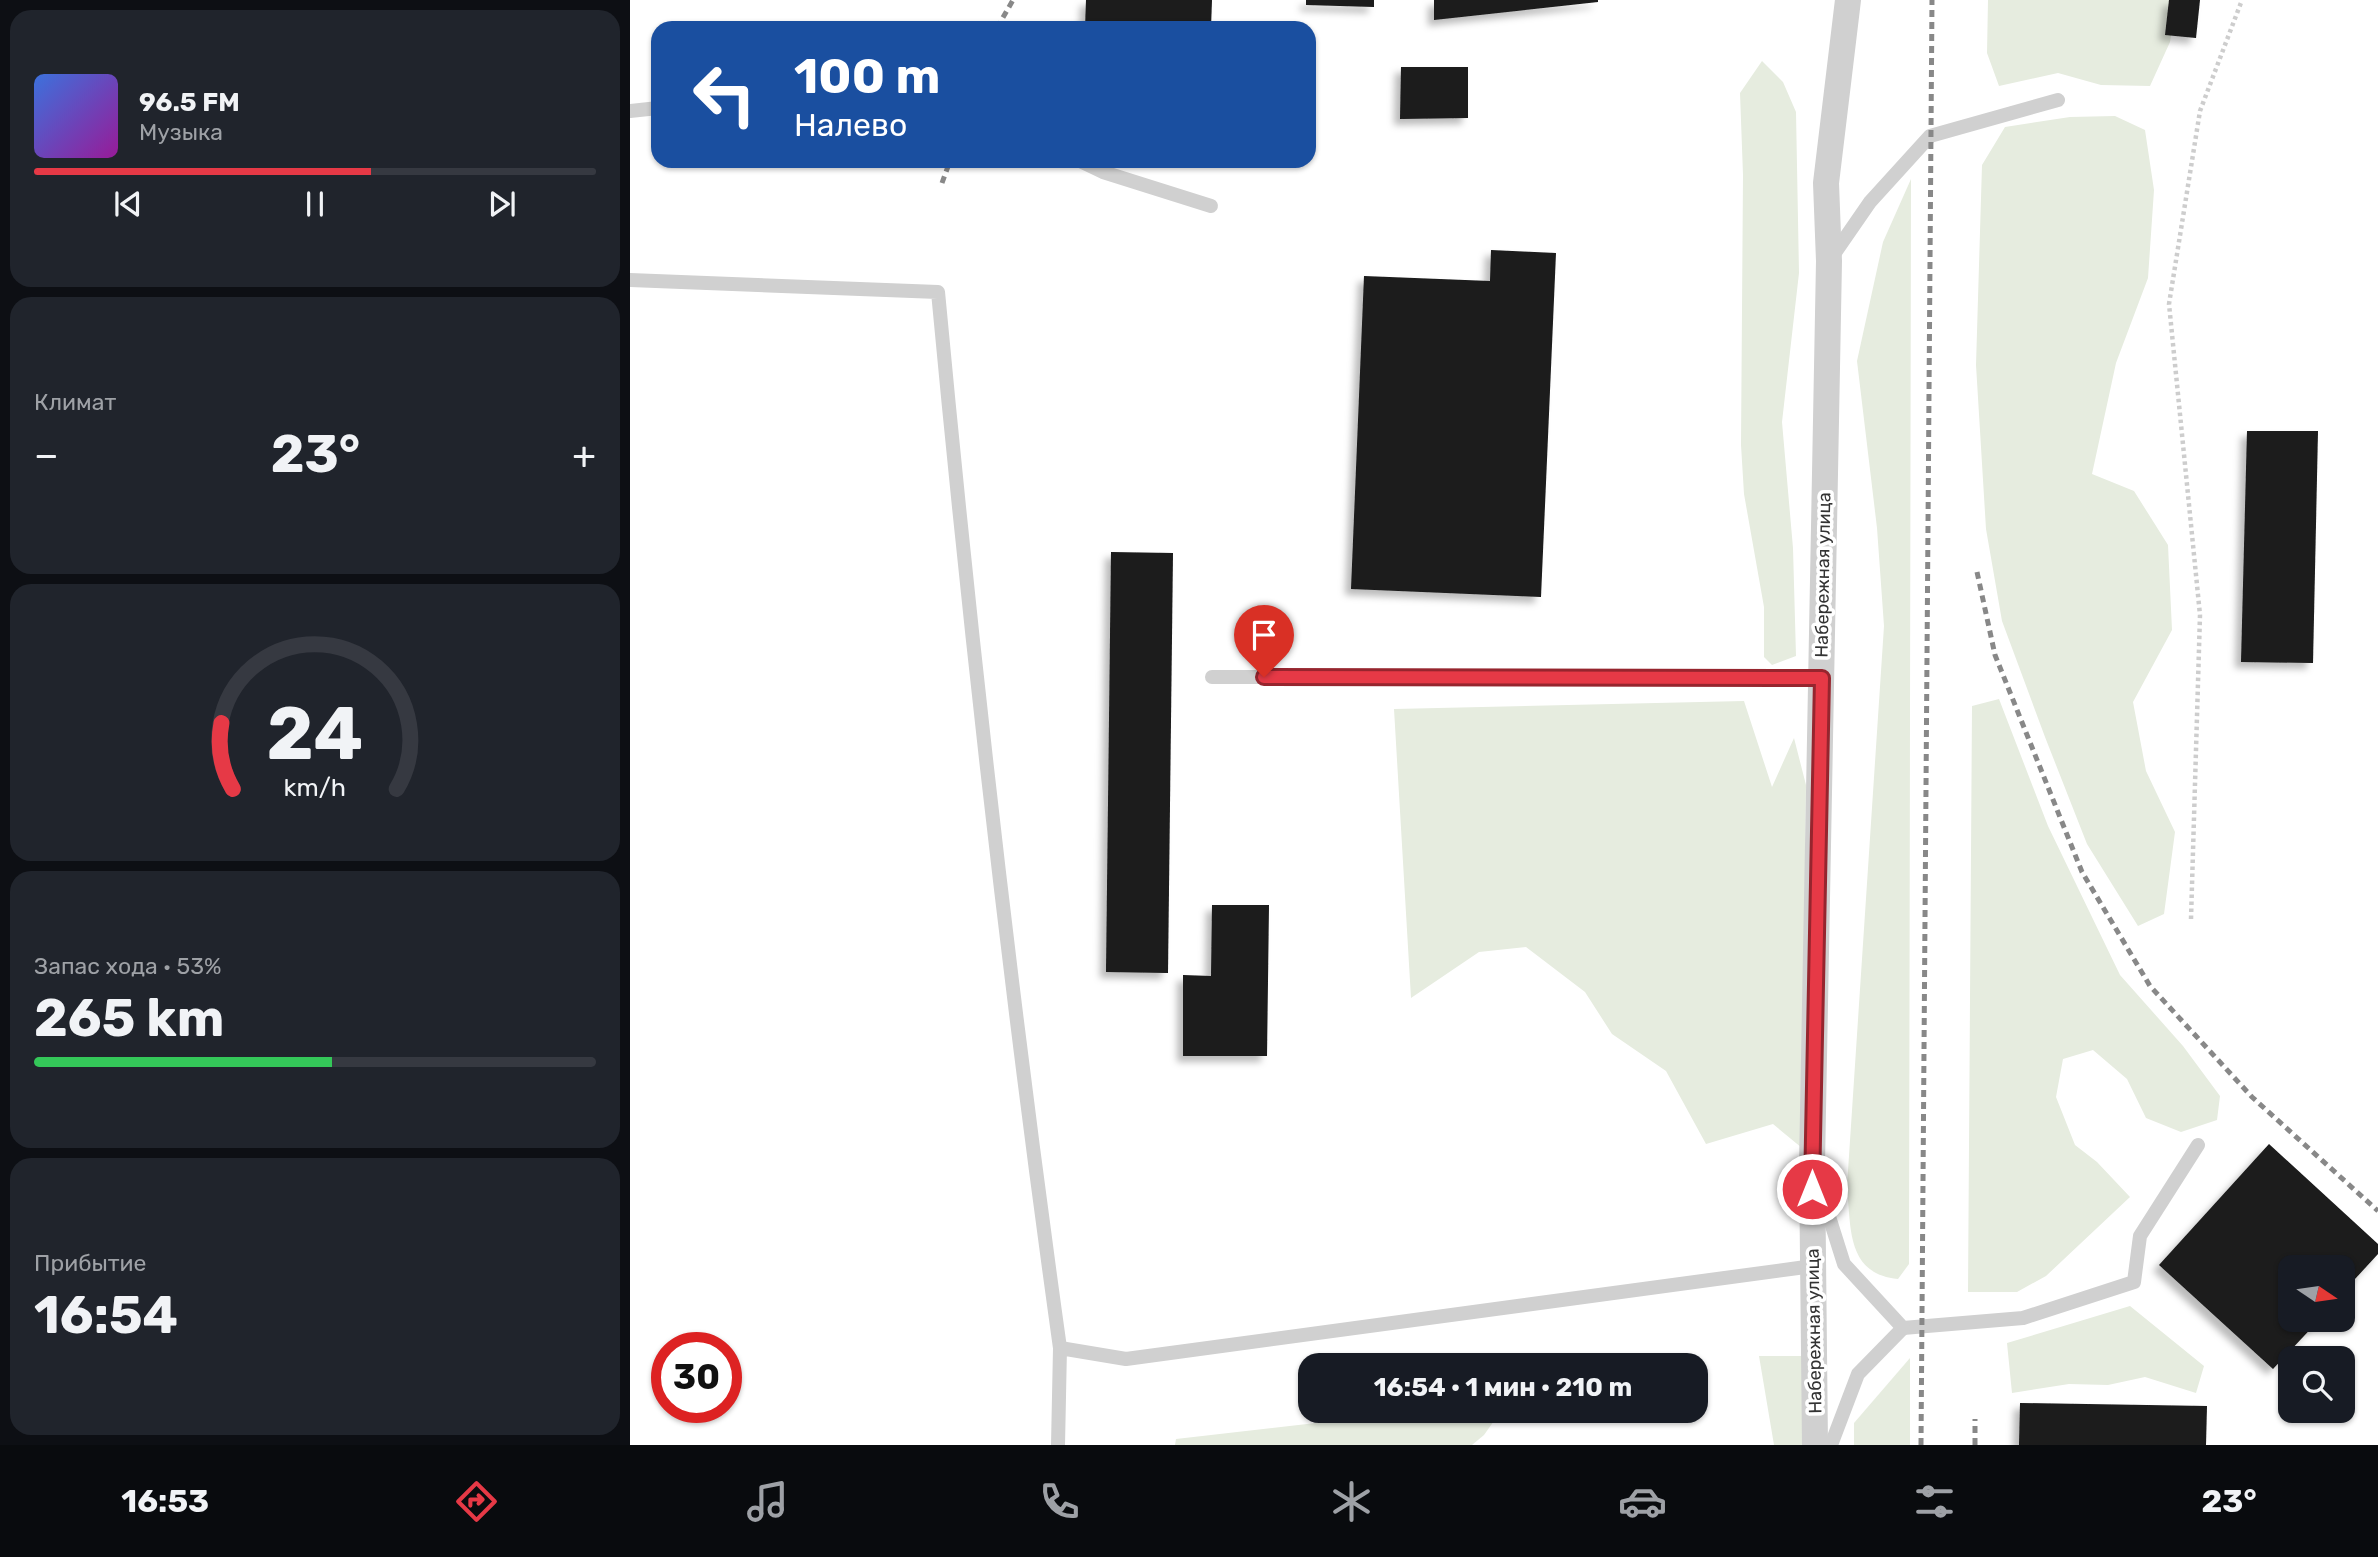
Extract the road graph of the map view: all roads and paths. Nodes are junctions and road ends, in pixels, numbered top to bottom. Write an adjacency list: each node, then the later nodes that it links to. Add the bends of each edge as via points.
1 (1848, 0): 8 (street, Набережная улица, via 1826,183)
2 (2242, 0): 12 (path, via 2200,111 2169,304 2200,615)
3 (2058, 100): 8 (lane, via 1930,136 1870,202)
4 (651, 109): 5 (lane)
5 (630, 111)
6 (1095, 168): 7 (lane)
7 (1211, 206)
8 (1829, 261): 11 (street, Набережная улица)
9 (630, 280): 17 (lane, via 938,292 974,669 1019,1056)
10 (1212, 677): 11 (lane)
11 (1822, 678): 14 (street, Набережная улица)
12 (2191, 919)
13 (2198, 1145): 16 (lane, via 2140,1236 2134,1282 2023,1318)
14 (1812, 1164): 15 (street, Набережная улица); 16 (lane, via 1844,1264)
15 (1813, 1266): 17 (lane, via 1126,1359); 19 (street, Набережная улица)
16 (1903, 1328): 20 (lane, via 1858,1374)
17 (1060, 1348): 18 (lane)
18 (1058, 1445)
19 (1815, 1445)
20 (1831, 1445)

